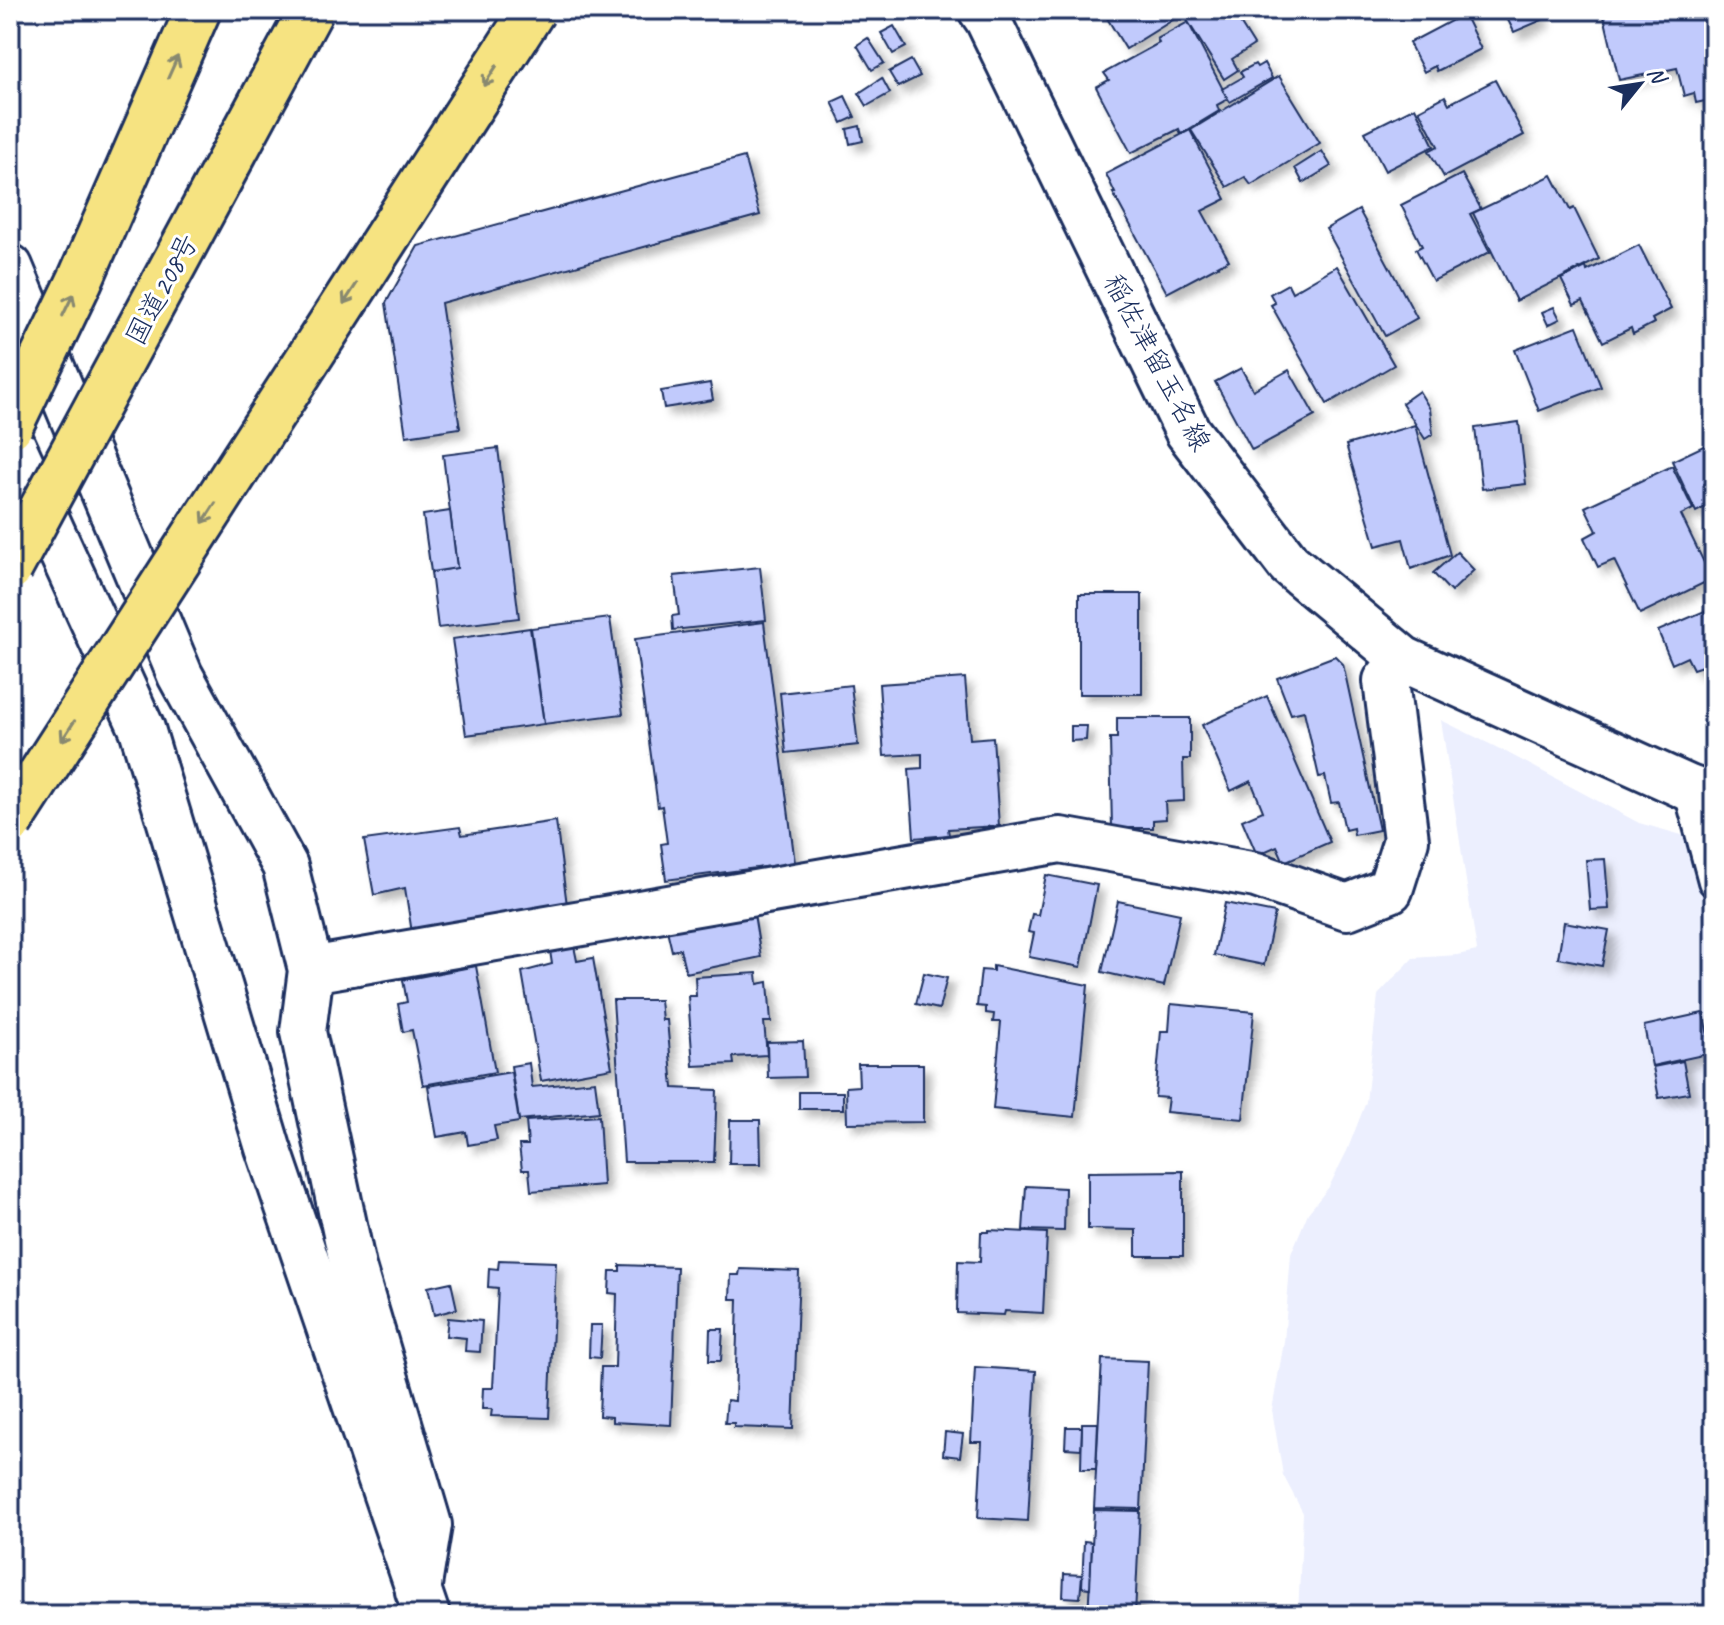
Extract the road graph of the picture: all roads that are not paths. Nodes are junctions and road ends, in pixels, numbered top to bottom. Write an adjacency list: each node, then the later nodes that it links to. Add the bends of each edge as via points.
1 (198, 10): 6 (highway, one-way to 1, bridge)
2 (311, 10): 8 (highway, 国道208号, bridge)
3 (533, 10): 11 (highway, one-way to 11, bridge)
4 (981, 10): 9 (street, 稲佐津留玉名線, via 1188,432 1289,564)
5 (10, 267): 13 (street, via 180,675 285,866)
6 (10, 426)
7 (10, 439): 14 (street, via 142,729 268,1148)
8 (10, 568)
9 (1403, 659): 10 (street, 稲佐津留玉名線); 13 (street, via 1386,681 1406,840 1390,890 1347,907 1256,875 1060,840)
10 (1702, 792): 12 (lane)
11 (10, 822)
12 (1714, 881)
13 (311, 970): 14 (street, via 303,1032 353,1267 429,1525)
14 (422, 1603)

